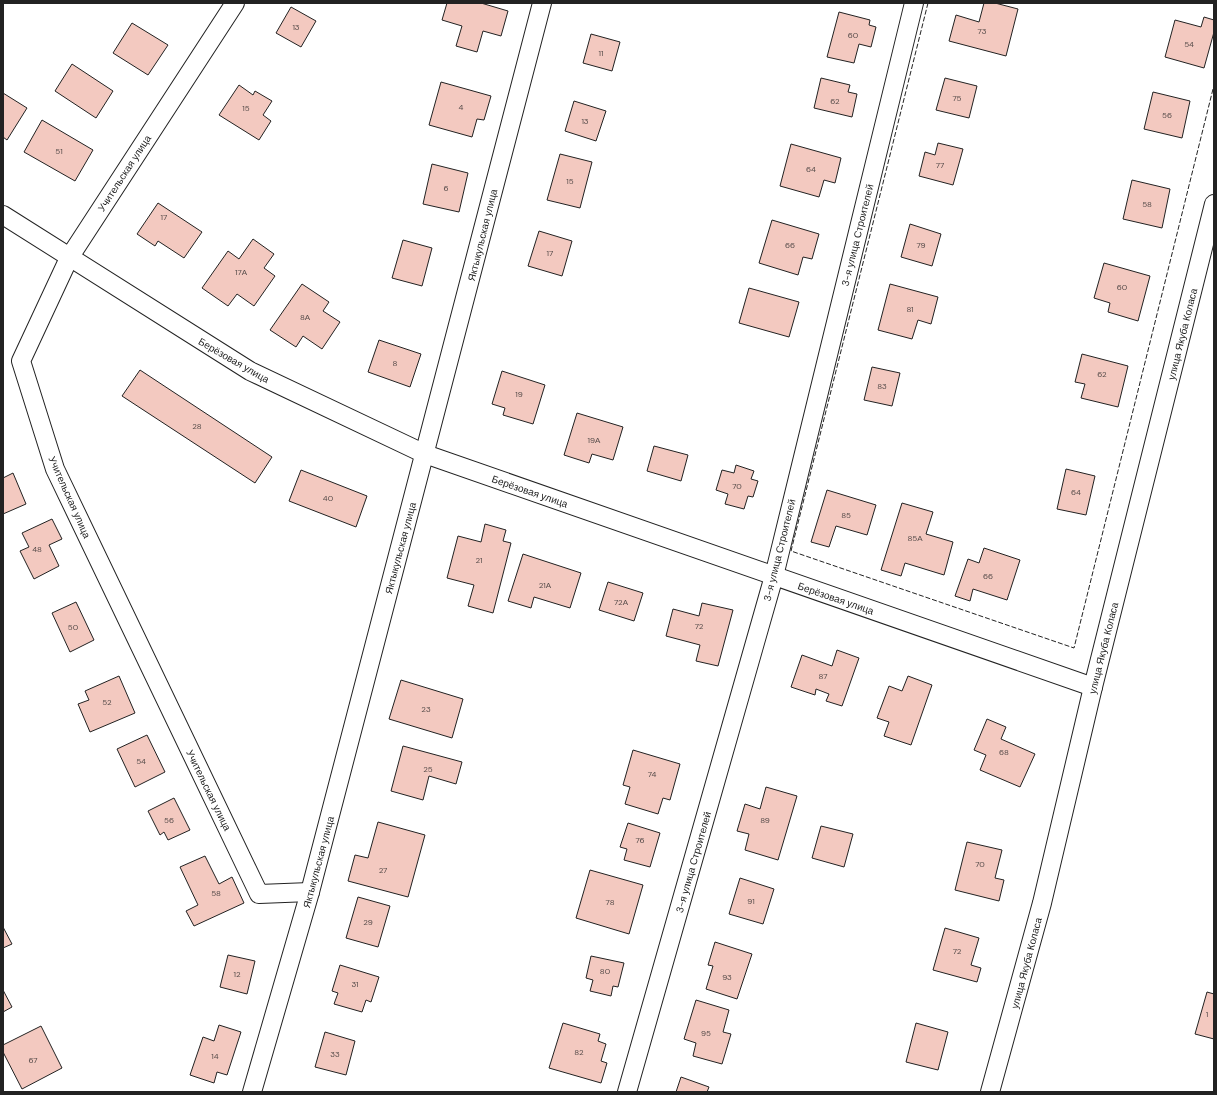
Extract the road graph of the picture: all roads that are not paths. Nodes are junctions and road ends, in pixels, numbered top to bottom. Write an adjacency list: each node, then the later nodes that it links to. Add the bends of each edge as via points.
1 (235, 3): 6 (street, Учительская улица)
2 (542, 3): 7 (street, Яктыкульская улица)
3 (914, 3): 8 (street, 3-я улица Строителей)
4 (1214, 204): 9 (street, улица Якуба Коласа)
5 (3, 215): 6 (street, Берёзовая улица)
6 (69, 258): 7 (street, Берёзовая улица, via 250,371); 10 (street, Учительская улица, via 21,362 55,469 259,894)
7 (425, 454): 8 (street, Берёзовая улица); 10 (street, Яктыкульская улица)
8 (774, 576): 9 (street, Берёзовая улица); 12 (street, 3-я улица Строителей)
9 (1093, 687): 13 (street, улица Якуба Коласа, via 1042,903)
10 (310, 892): 11 (street, Яктыкульская улица)
11 (252, 1092)
12 (627, 1092)
13 (990, 1092)

